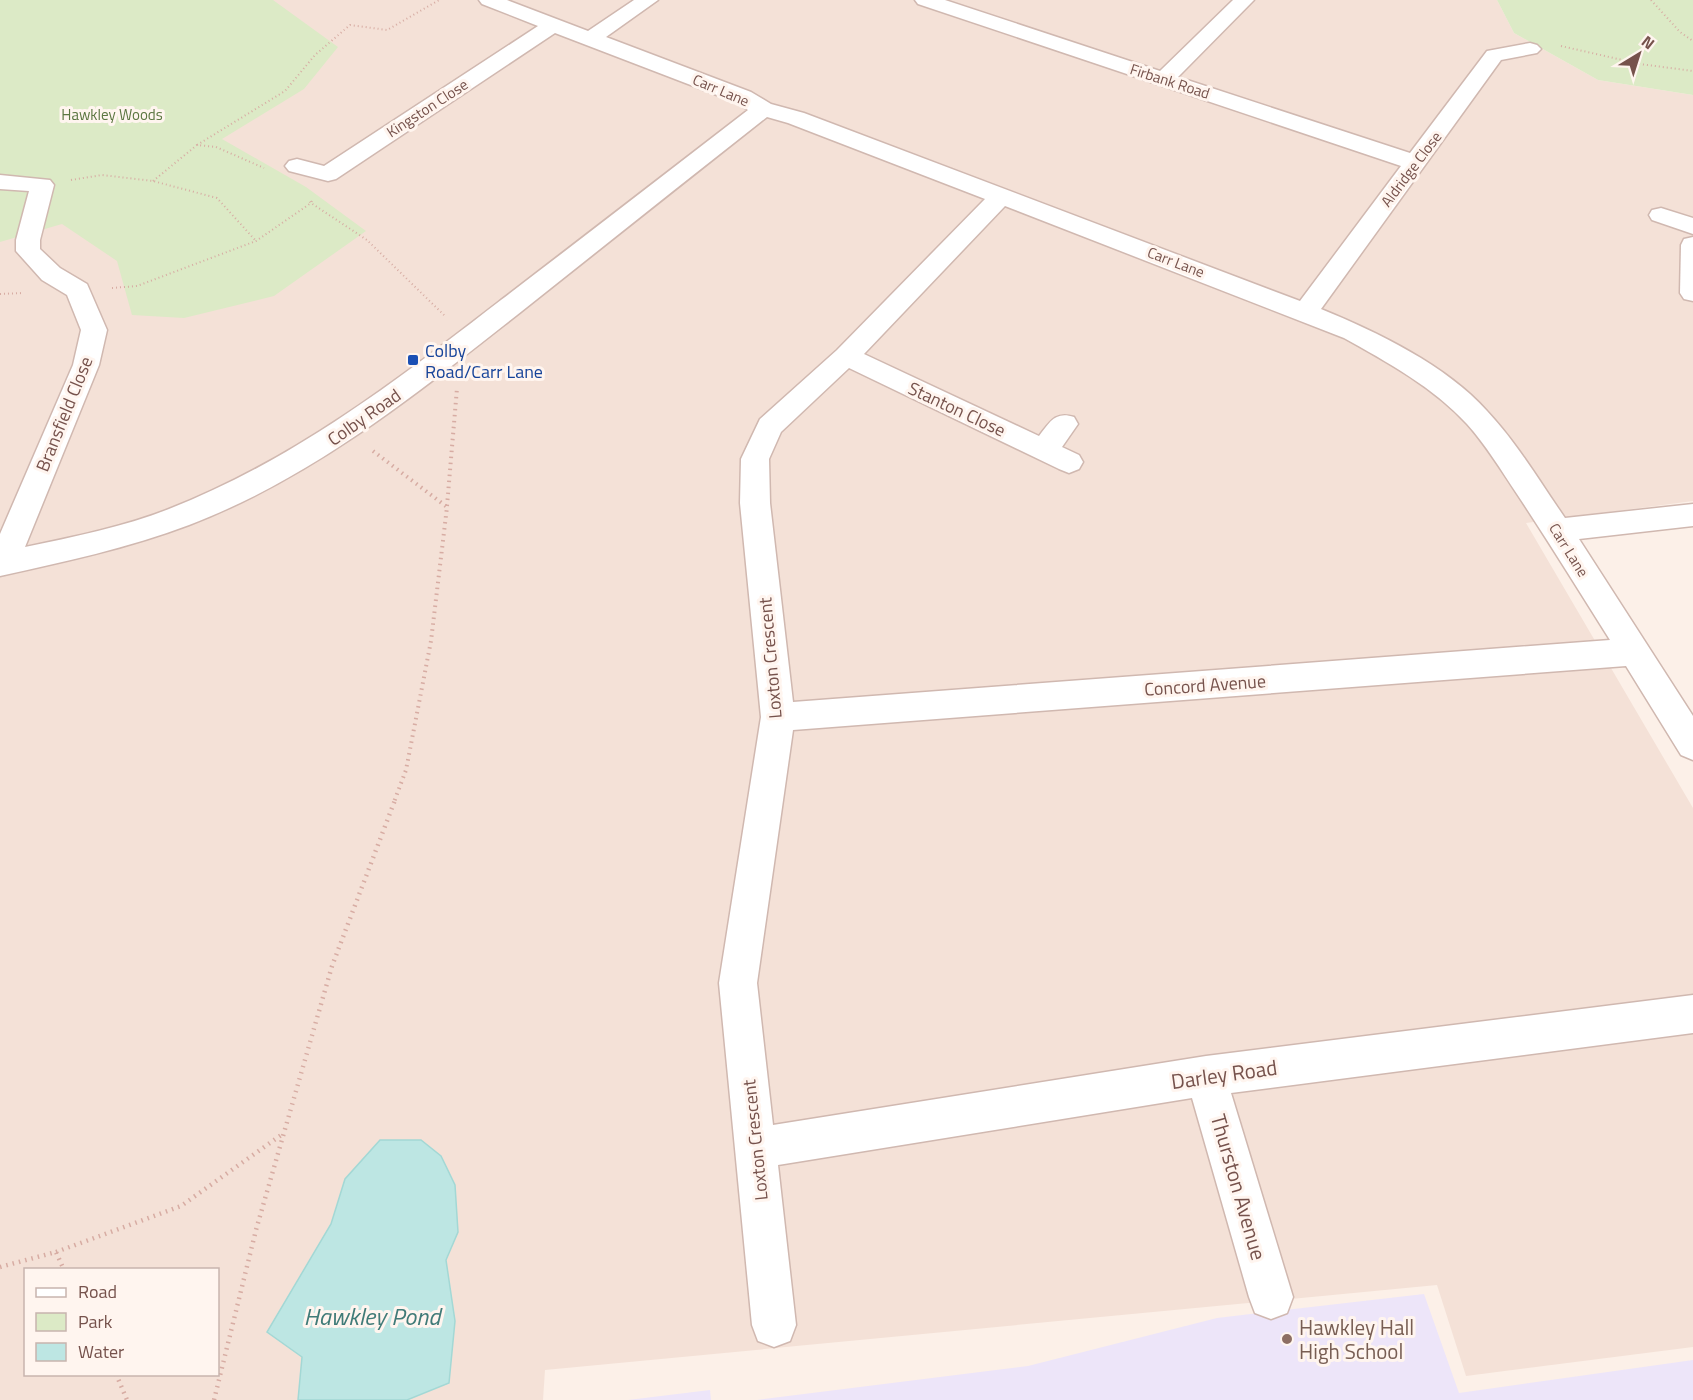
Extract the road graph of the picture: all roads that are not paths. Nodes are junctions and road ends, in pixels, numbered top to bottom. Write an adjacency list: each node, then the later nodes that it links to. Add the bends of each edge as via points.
1 (489, 0): 6 (street, Carr Lane)
2 (648, 0): 7 (street)
3 (925, 0): 5 (street, Firbank Road)
4 (1244, 0): 9 (street)
5 (950, 3): 9 (street, Firbank Road)
6 (553, 25): 7 (street, Carr Lane); 12 (street, Kingston Close, via 328,174)
7 (589, 39): 10 (street, Carr Lane, via 743,97)
8 (1530, 49): 11 (street, Aldridge Close, via 1494,55)
9 (1164, 79): 11 (street, Firbank Road)
10 (763, 109): 14 (street, Carr Lane); 24 (street, Colby Road, via 416,380 312,452 179,517 94,544)
11 (1416, 163): 19 (street, Aldridge Close)
12 (297, 166)
13 (0, 182): 24 (street, Bransfield Close, via 42,185 28,251 51,274 78,290 94,330 87,365)
14 (1002, 195): 19 (street, Carr Lane); 20 (street, Loxton Crescent)
15 (1661, 215): 16 (street)
16 (1693, 226)
17 (1693, 245): 18 (street)
18 (1693, 293)
19 (1305, 312): 23 (street, Carr Lane, via 1396,355 1452,394 1496,440)
20 (846, 356): 21 (street, Stanton Close, via 1057,456); 26 (street, Loxton Crescent, via 770,426 755,459 755,503)
21 (1064, 424)
22 (1693, 515): 23 (street)
23 (1557, 530): 25 (street, Carr Lane)
24 (2, 563)
25 (1632, 652): 26 (street, Concord Avenue); 27 (street, Carr Lane)
26 (778, 717): 30 (street, Loxton Crescent, via 738,983)
27 (1691, 736)
28 (1693, 1014): 29 (street, Darley Road)
29 (1206, 1076): 30 (street, Darley Road); 31 (street, Thurston Avenue)
30 (757, 1148): 32 (street, Loxton Crescent)
31 (1271, 1297)
32 (774, 1325)

